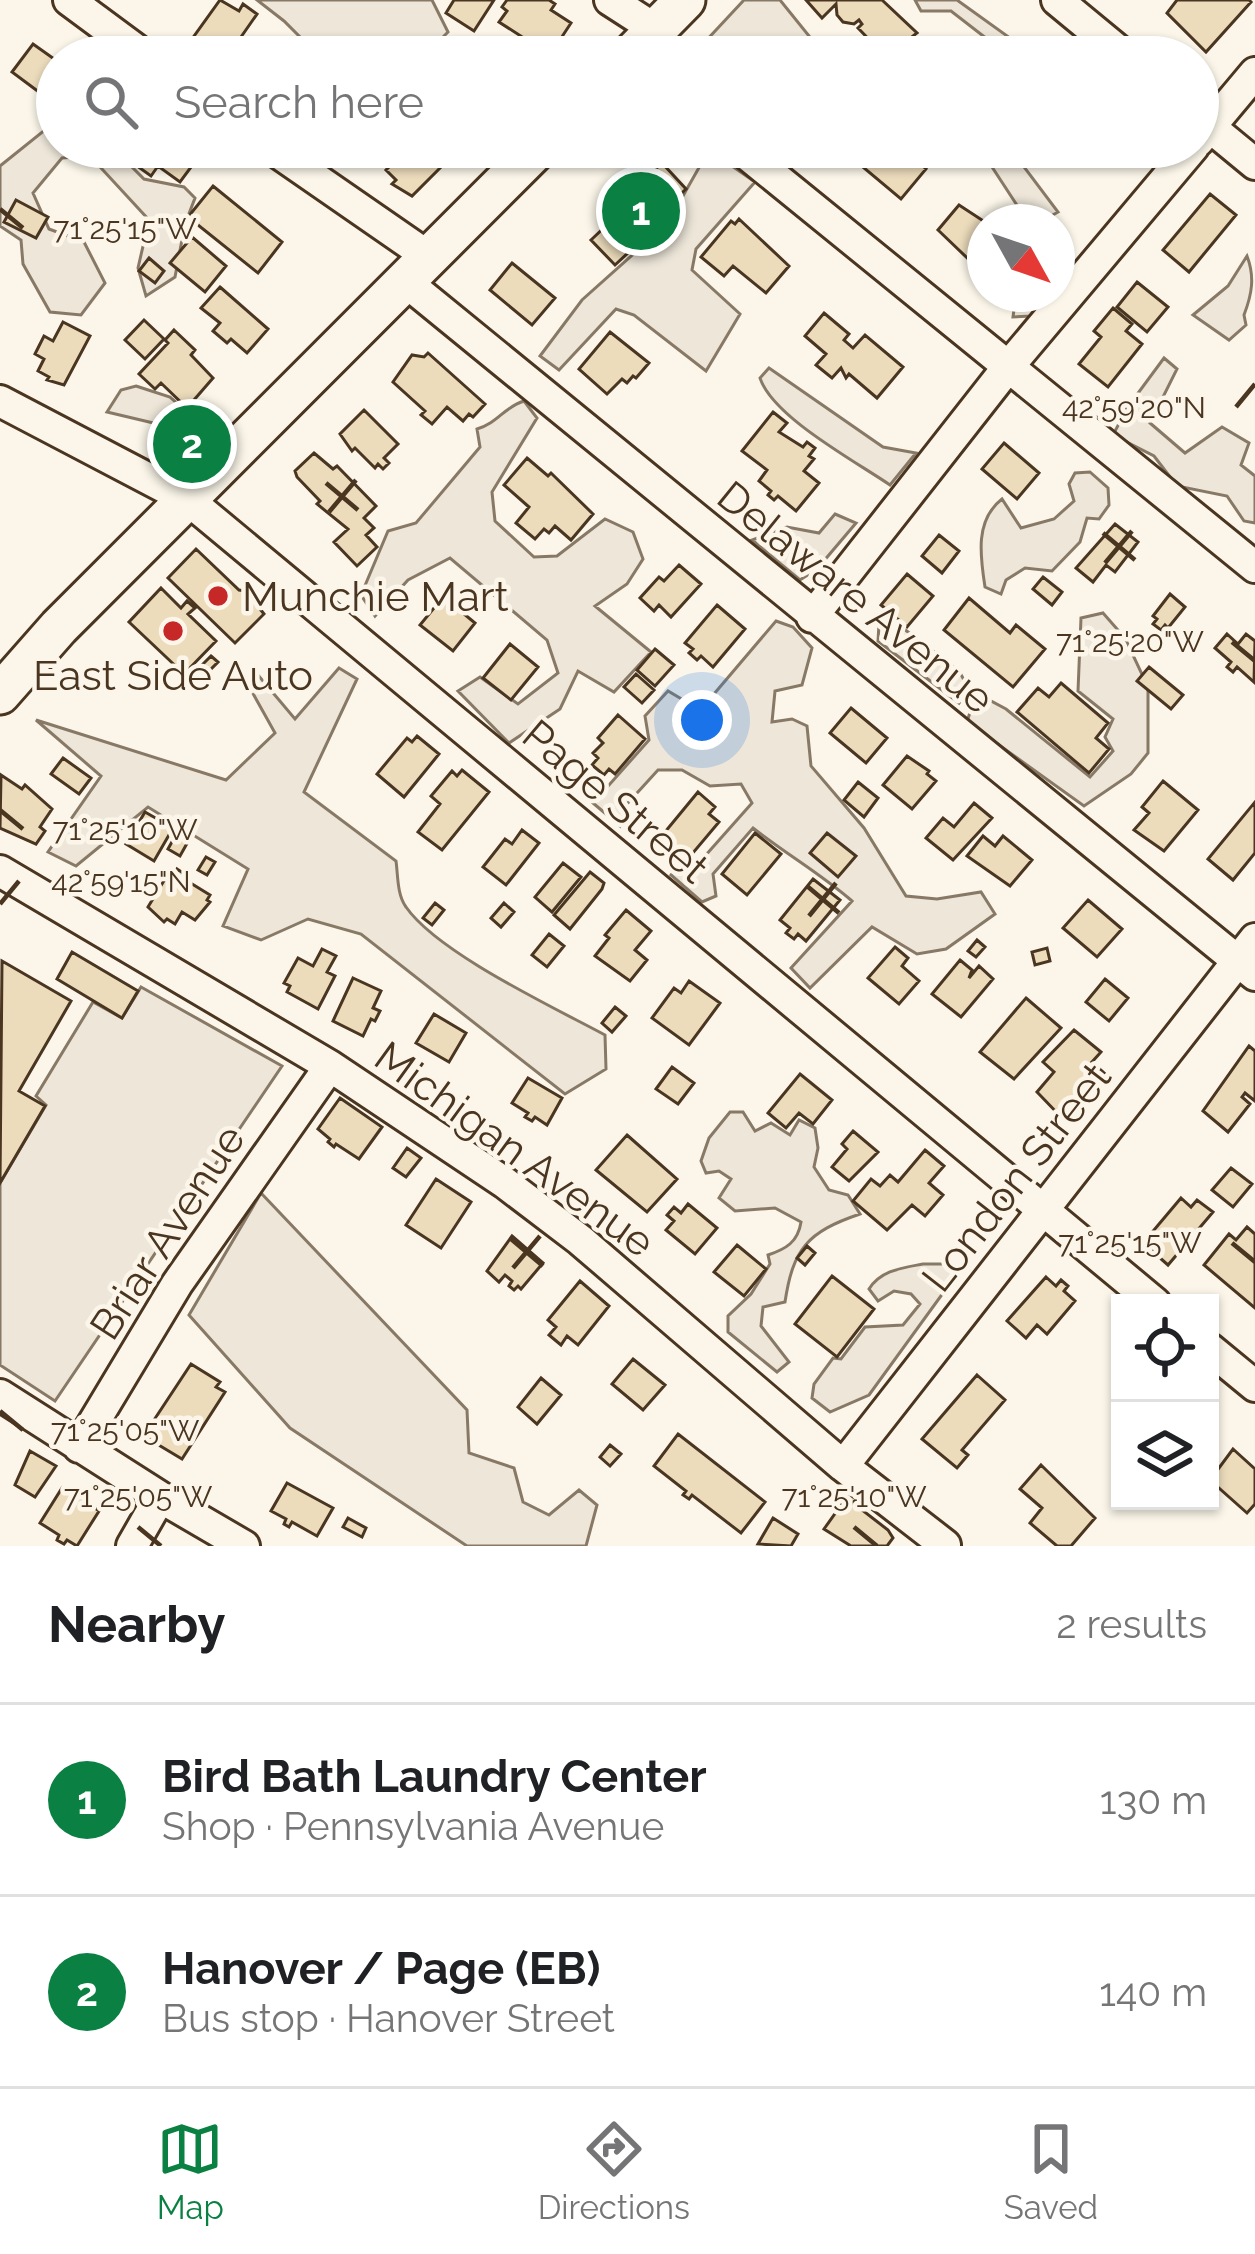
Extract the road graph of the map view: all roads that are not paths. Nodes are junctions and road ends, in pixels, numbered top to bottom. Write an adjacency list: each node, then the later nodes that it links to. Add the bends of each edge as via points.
1 (69, 0): 5 (street)
2 (610, 0): 6 (street)
3 (685, 0): 7 (main road)
4 (1057, 0): 8 (street)
5 (118, 36)
6 (637, 36)
7 (649, 36)
8 (1101, 36)
9 (1255, 73): 10 (street)
10 (1219, 112)
11 (1219, 144): 12 (street)
12 (1255, 164)
13 (295, 168): 17 (street, Delaware Avenue)
14 (518, 168): 17 (main road)
15 (764, 168): 18 (street)
16 (1171, 168): 18 (street)
17 (417, 269): 20 (main road); 22 (street, Delaware Avenue)
18 (1008, 367): 21 (street); 22 (street)
19 (0, 401): 20 (street, Page Street)
20 (187, 499): 23 (main road); 27 (street, Page Street)
21 (1255, 568)
22 (812, 617): 25 (street, Delaware Avenue)
23 (0, 694)
24 (0, 872): 26 (street, Michigan Avenue)
25 (1249, 958): 27 (street, London Street)
26 (330, 1066): 32 (street, Briar Avenue, via 177,1285); 33 (street, Michigan Avenue, via 580,1240)
27 (1043, 1210): 28 (street, Page Street); 33 (street, London Street)
28 (1143, 1294)
29 (1219, 1356): 30 (street)
30 (1255, 1386)
31 (0, 1395): 32 (street)
32 (79, 1447): 34 (street)
33 (843, 1466): 35 (street, Michigan Avenue)
34 (160, 1497): 36 (street); 37 (street)
35 (945, 1545)
36 (133, 1546)
37 (244, 1546)

